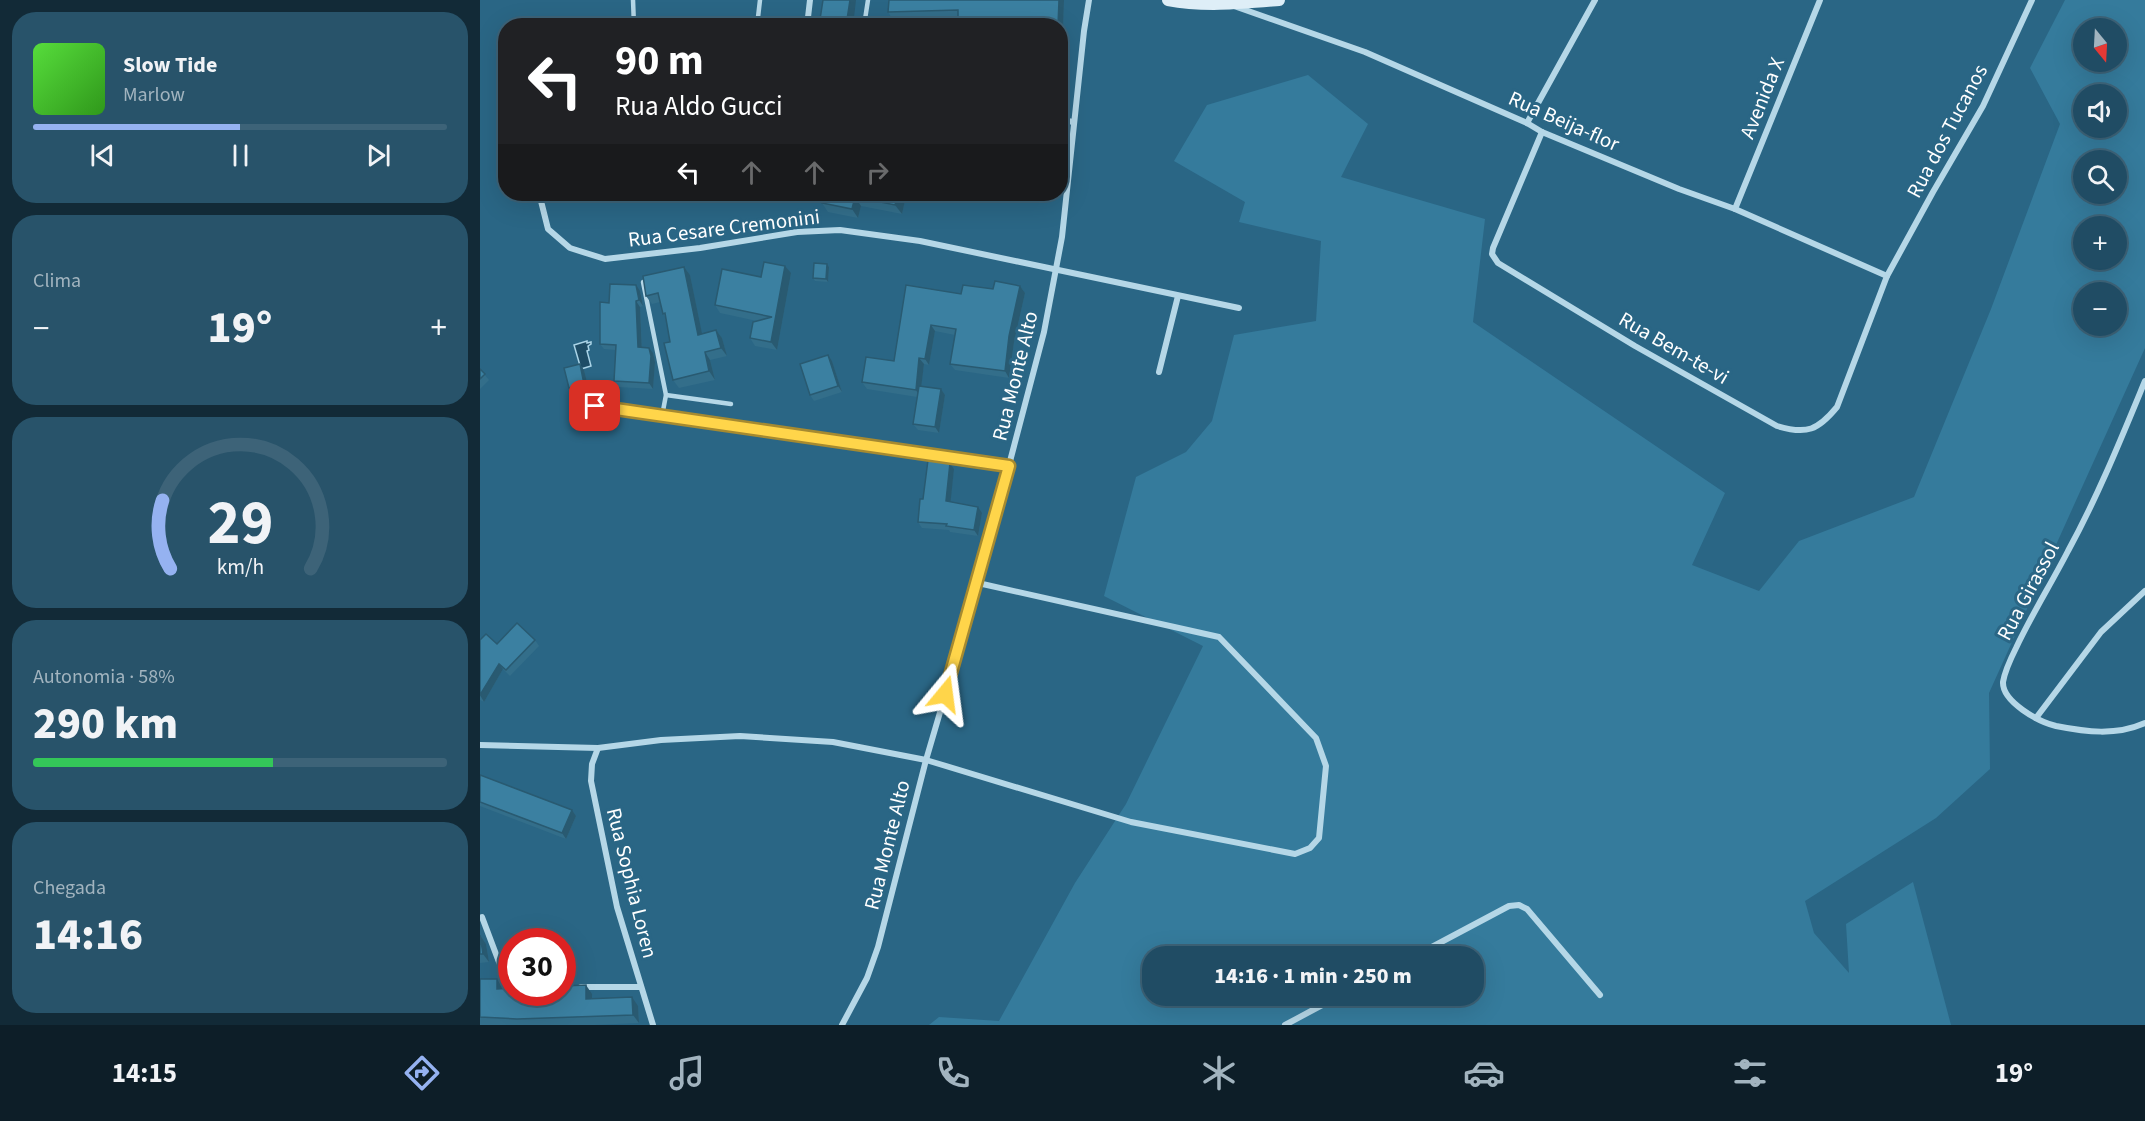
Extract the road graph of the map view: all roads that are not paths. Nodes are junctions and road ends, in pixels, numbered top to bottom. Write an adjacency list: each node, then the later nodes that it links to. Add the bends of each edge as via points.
1 (633, 0): 12 (lane)
2 (760, 0): 13 (lane)
3 (810, 0): 14 (street)
4 (868, 0): 15 (lane)
5 (1089, 0): 17 (street, Rua Monte Alto)
6 (1168, 0): 11 (main road)
7 (1279, 0): 11 (main road)
8 (1595, 0): 18 (street)
9 (1820, 0): 23 (street, Avenida X)
10 (2032, 0): 25 (street, Rua dos Tucanos, via 1983,106)
11 (1226, 3): 18 (street, Rua Beija-flor, via 1365,52)
12 (634, 18)
13 (758, 18)
14 (808, 18)
15 (865, 18)
16 (1068, 121): 17 (street)
17 (1074, 122): 20 (street, Rua Monte Alto)
18 (1527, 123): 19 (street, Rua Beija-flor)
19 (1542, 132): 23 (street, Rua Beija-flor); 25 (street, Rua Bem-te-vi, via 1493,248 1494,258 1635,346 1777,426 1793,431 1812,430 1837,407)
20 (1068, 180)
21 (541, 201): 24 (street, Rua Cesare Cremonini, via 548,229 570,248 605,260 797,232 840,230 920,241)
22 (1066, 201): 24 (street, Rua Monte Alto)
23 (1735, 209): 25 (street, Rua Beija-flor)
24 (1055, 271): 27 (street, Rua Cesare Cremonini); 35 (street, Rua Monte Alto, via 1044,332)
25 (1887, 276)
26 (643, 282): 31 (lane)
27 (1178, 296): 28 (street, Rua Cesare Cremonini); 29 (street)
28 (1239, 308)
29 (1159, 372)
30 (2145, 381): 38 (street, Rua Girassol, via 2107,474 2009,662 2003,683 2007,695)
31 (666, 395): 33 (lane); 34 (lane)
32 (573, 402): 34 (street)
33 (731, 404)
34 (662, 416): 35 (street)
35 (1009, 466): 36 (street, Rua Monte Alto)
36 (978, 583): 42 (street, Rua Monte Alto); 42 (street, via 1219,638 1316,738 1326,766 1319,838 1310,848 1295,854 1131,822)
37 (2145, 591): 38 (street, via 2101,632)
38 (2036, 717): 39 (street, Rua Girassol, via 2048,724 2107,732)
39 (2145, 723)
40 (480, 745): 41 (street)
41 (598, 748): 42 (street, via 740,736 833,742); 47 (street, Rua Sophia Loren, via 591,781 617,907)
42 (926, 760): 51 (street, Rua Monte Alto, via 878,947 867,978)
43 (482, 917): 45 (street)
44 (1434, 946): 48 (street, via 1519,904)
45 (498, 961)
46 (576, 987): 47 (street)
47 (641, 987): 50 (street, Rua Sophia Loren)
48 (1600, 995)
49 (1320, 1006): 52 (street)
50 (653, 1025)
51 (842, 1025)
52 (1285, 1025)

